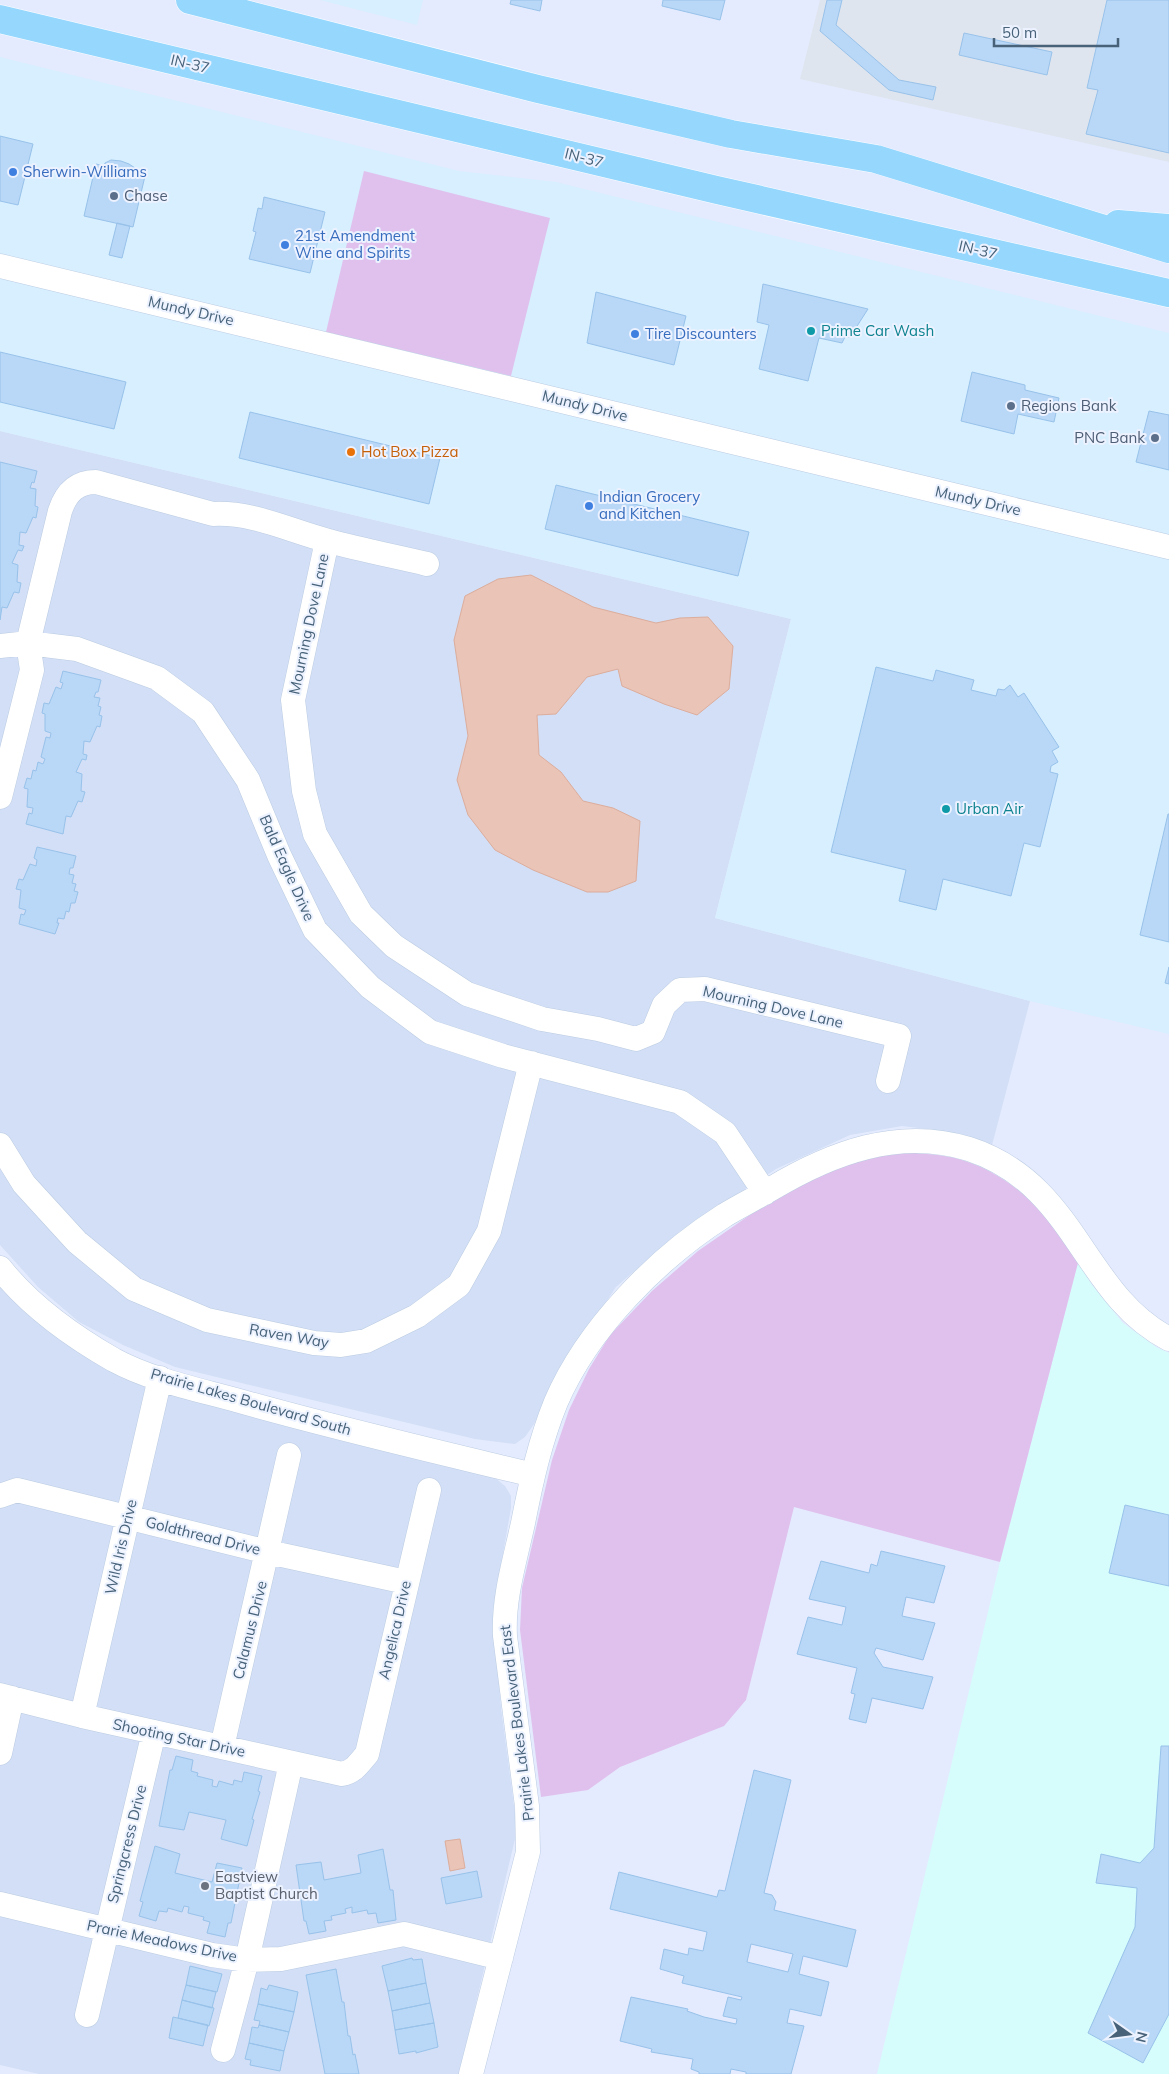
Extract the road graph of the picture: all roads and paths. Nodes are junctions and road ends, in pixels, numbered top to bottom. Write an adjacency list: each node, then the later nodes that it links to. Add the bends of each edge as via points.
1 (190, 0): 5 (highway, via 731,134 876,159)
2 (0, 19): 4 (highway, IN-37)
3 (0, 35): 4 (highway, via 61,49)
4 (159, 56): 9 (highway, IN-37)
5 (1083, 222): 6 (highway); 7 (highway)
6 (1169, 228)
7 (1169, 249)
8 (0, 266): 13 (street, Mundy Drive)
9 (1064, 270): 10 (highway, IN-37); 11 (highway, via 1115,294)
10 (1169, 293)
11 (1169, 312)
12 (327, 541): 14 (street); 15 (street, via 270,521 229,513 213,514 96,482 85,482 63,500); 19 (street, Mourning Dove Lane, via 293,700 304,791 321,847 361,914 394,946 467,994 542,1019 636,1040 653,1032 664,1005 680,990 705,989 899,1036)
13 (1169, 547)
14 (427, 564)
15 (28, 643): 16 (street, Bald Eagle Drive); 17 (street, via 32,670); 18 (street, Bald Eagle Drive, via 76,649 157,678 203,712 248,780 315,930 370,987 430,1032)
16 (0, 646)
17 (0, 797)
18 (531, 1062): 20 (street, Raven Way, via 489,1231 459,1285 417,1316 366,1341 341,1345 314,1343 207,1320 134,1289 77,1242 24,1184); 21 (street, Bald Eagle Drive, via 680,1102 725,1134)
19 (888, 1081)
20 (0, 1145)
21 (765, 1193): 23 (street, Prairie Lakes Boulevard East, via 834,1157 873,1145 907,1140 970,1149 1006,1166 1042,1194 1130,1311); 26 (street, Prairie Lakes Boulevard East, via 690,1241 640,1284 606,1321 556,1402)
22 (0, 1268): 24 (street, Prairie Lakes Boulevard South, via 24,1295 77,1337 116,1360)
23 (1169, 1339)
24 (160, 1378): 26 (street, Prairie Lakes Boulevard South, via 277,1412); 29 (street, Wild Iris Drive)
25 (289, 1456): 30 (street, Calamus Drive)
26 (533, 1475): 41 (street, Prairie Lakes Boulevard East, via 504,1625 527,1806 528,1852)
27 (429, 1490): 31 (street, Angelica Drive)
28 (0, 1496): 29 (street, Goldthread Drive, via 17,1490)
29 (128, 1518): 30 (street, Goldthread Drive); 33 (street, Wild Iris Drive)
30 (268, 1552): 31 (street, Goldthread Drive); 35 (street, Calamus Drive)
31 (406, 1582): 38 (street, Angelica Drive, via 367,1754)
32 (6, 1697): 33 (street, Shooting Star Drive); 36 (street)
33 (82, 1716): 34 (street, Shooting Star Drive)
34 (154, 1732): 35 (street, Shooting Star Drive); 40 (street, Springcress Drive)
35 (222, 1747): 37 (street, Shooting Star Drive)
36 (0, 1753)
37 (291, 1763): 38 (street, Shooting Star Drive, via 342,1774); 42 (street)
38 (356, 1768)
39 (0, 1904): 40 (street, Prarie Meadows Drive)
40 (106, 1929): 42 (street, Prarie Meadows Drive, via 212,1955); 43 (street, Springcress Drive)
41 (501, 1958): 42 (street, Prarie Meadows Drive, via 404,1934 281,1959); 45 (street, Prairie Lakes Boulevard East)
42 (247, 1960): 44 (street)
43 (87, 2015)
44 (223, 2050)
45 (471, 2074)

